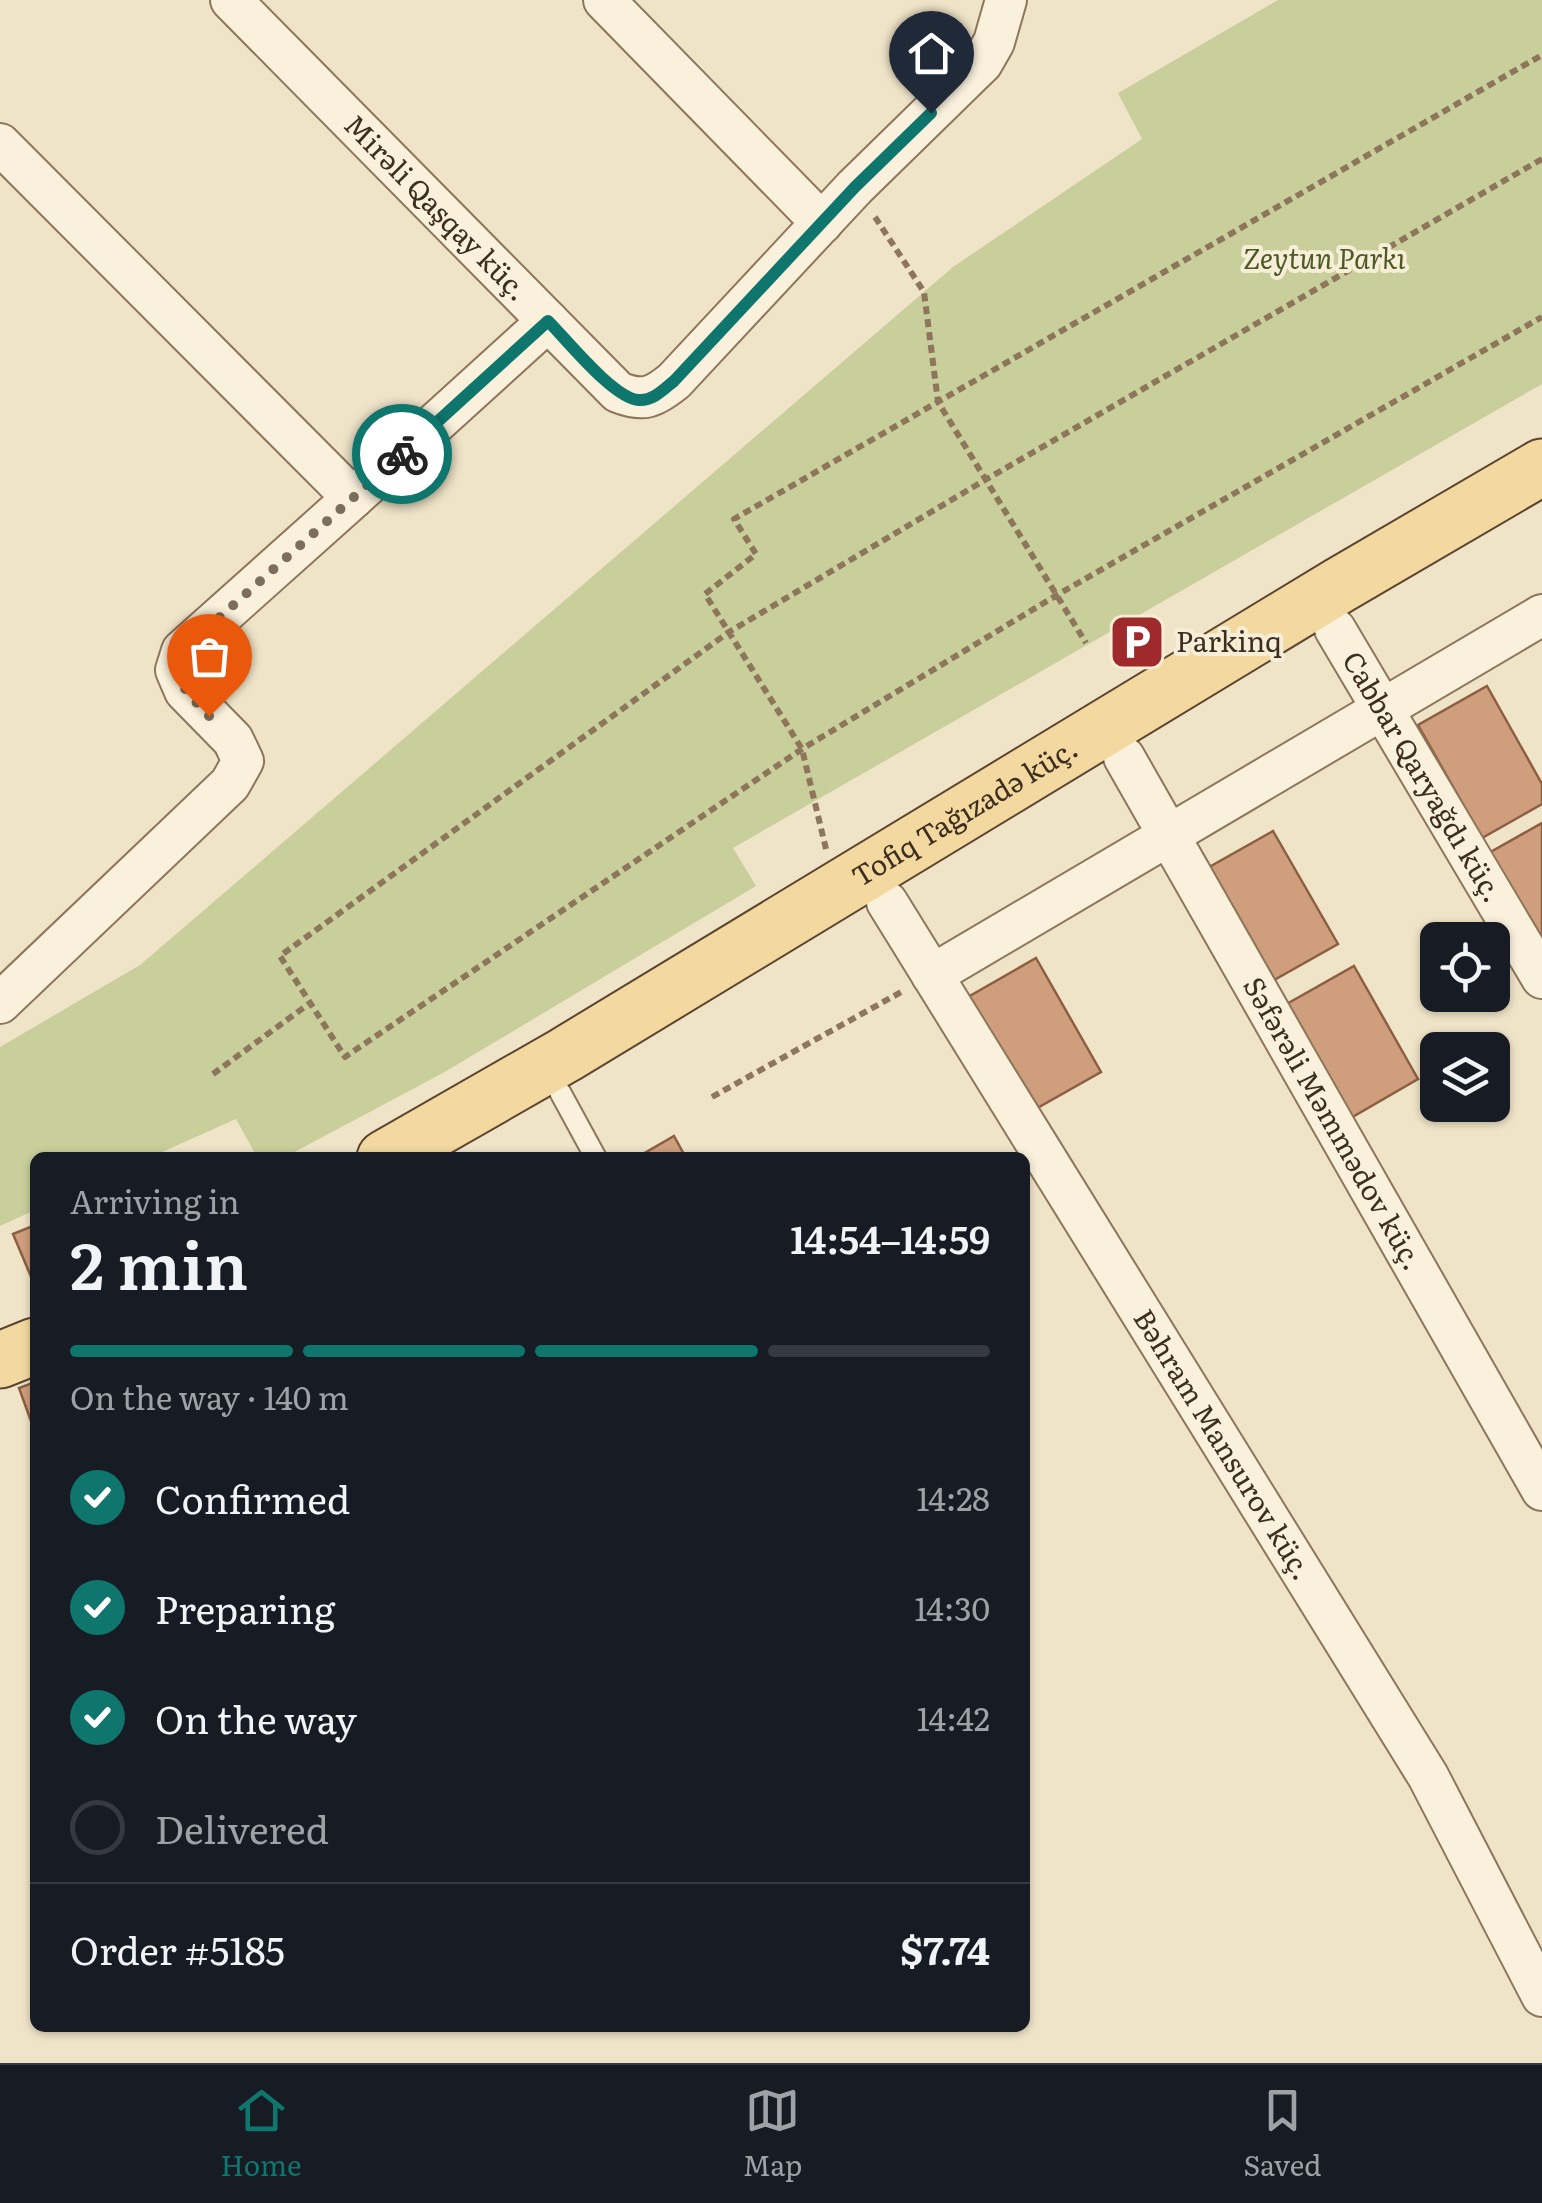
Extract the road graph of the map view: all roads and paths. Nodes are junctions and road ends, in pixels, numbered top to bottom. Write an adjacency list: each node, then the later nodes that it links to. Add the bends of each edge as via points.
1 (231, 0): 10 (street, Mirəli Qaşqay küç.)
2 (604, 0): 8 (street)
3 (1004, 0): 7 (street, Mirəli Qaşqay küç., via 982,64)
4 (1542, 55): 11 (path)
5 (0, 144): 14 (street)
6 (1542, 159): 13 (path)
7 (855, 187): 8 (street, Mirəli Qaşqay küç.); 11 (path, via 924,292)
8 (822, 224): 10 (street, Mirəli Qaşqay küç., via 654,397 638,400 618,392)
9 (1542, 318): 16 (path)
10 (548, 321): 14 (street)
11 (938, 402): 13 (path); 19 (path, via 734,519 756,554 705,594)
12 (1542, 467): 25 (main road, Tofiq Tağızadə küç., via 1340,585)
13 (985, 480): 16 (path); 19 (path)
14 (353, 498): 28 (street, via 182,651 176,670 185,691 233,740 244,761 230,784)
15 (1542, 507): 18 (main road, Tofiq Tağızadə küç.)
16 (1057, 595): 20 (path); 22 (path)
17 (1542, 615): 21 (street)
18 (1335, 630): 21 (street, Cabbar Qaryağdı küç.); 23 (main road, Tofiq Tağızadə küç.)
19 (729, 632): 22 (path); 29 (path, via 280,956)
20 (1086, 644)
21 (1384, 708): 24 (street); 27 (street, Cabbar Qaryağdı küç.)
22 (802, 749): 25 (path); 29 (path, via 345,1057)
23 (1124, 757): 24 (street, Səfərəli Məmmədov küç.); 25 (main road, Tofiq Tağızadə küç.)
24 (1171, 837): 26 (street); 40 (street, Səfərəli Məmmədov küç.)
25 (861, 896): 26 (street, Bəhram Mansurov küç.); 31 (main road, Tofiq Tağızadə küç.); 33 (main road, Tofiq Tağızadə küç.)
26 (932, 975): 32 (path); 41 (street, Bəhram Mansurov küç., via 1428,1776)
27 (1542, 978)
28 (0, 1003)
29 (310, 1003): 30 (path)
30 (213, 1074)
31 (560, 1092): 34 (main road, Tofiq Tağızadə küç.); 35 (lane)
32 (712, 1097)
33 (395, 1152)
34 (460, 1152)
35 (593, 1152)
36 (30, 1314): 37 (main road)
37 (0, 1325)
38 (30, 1348): 39 (main road)
39 (0, 1360)
40 (1542, 1490)
41 (1539, 1983)

